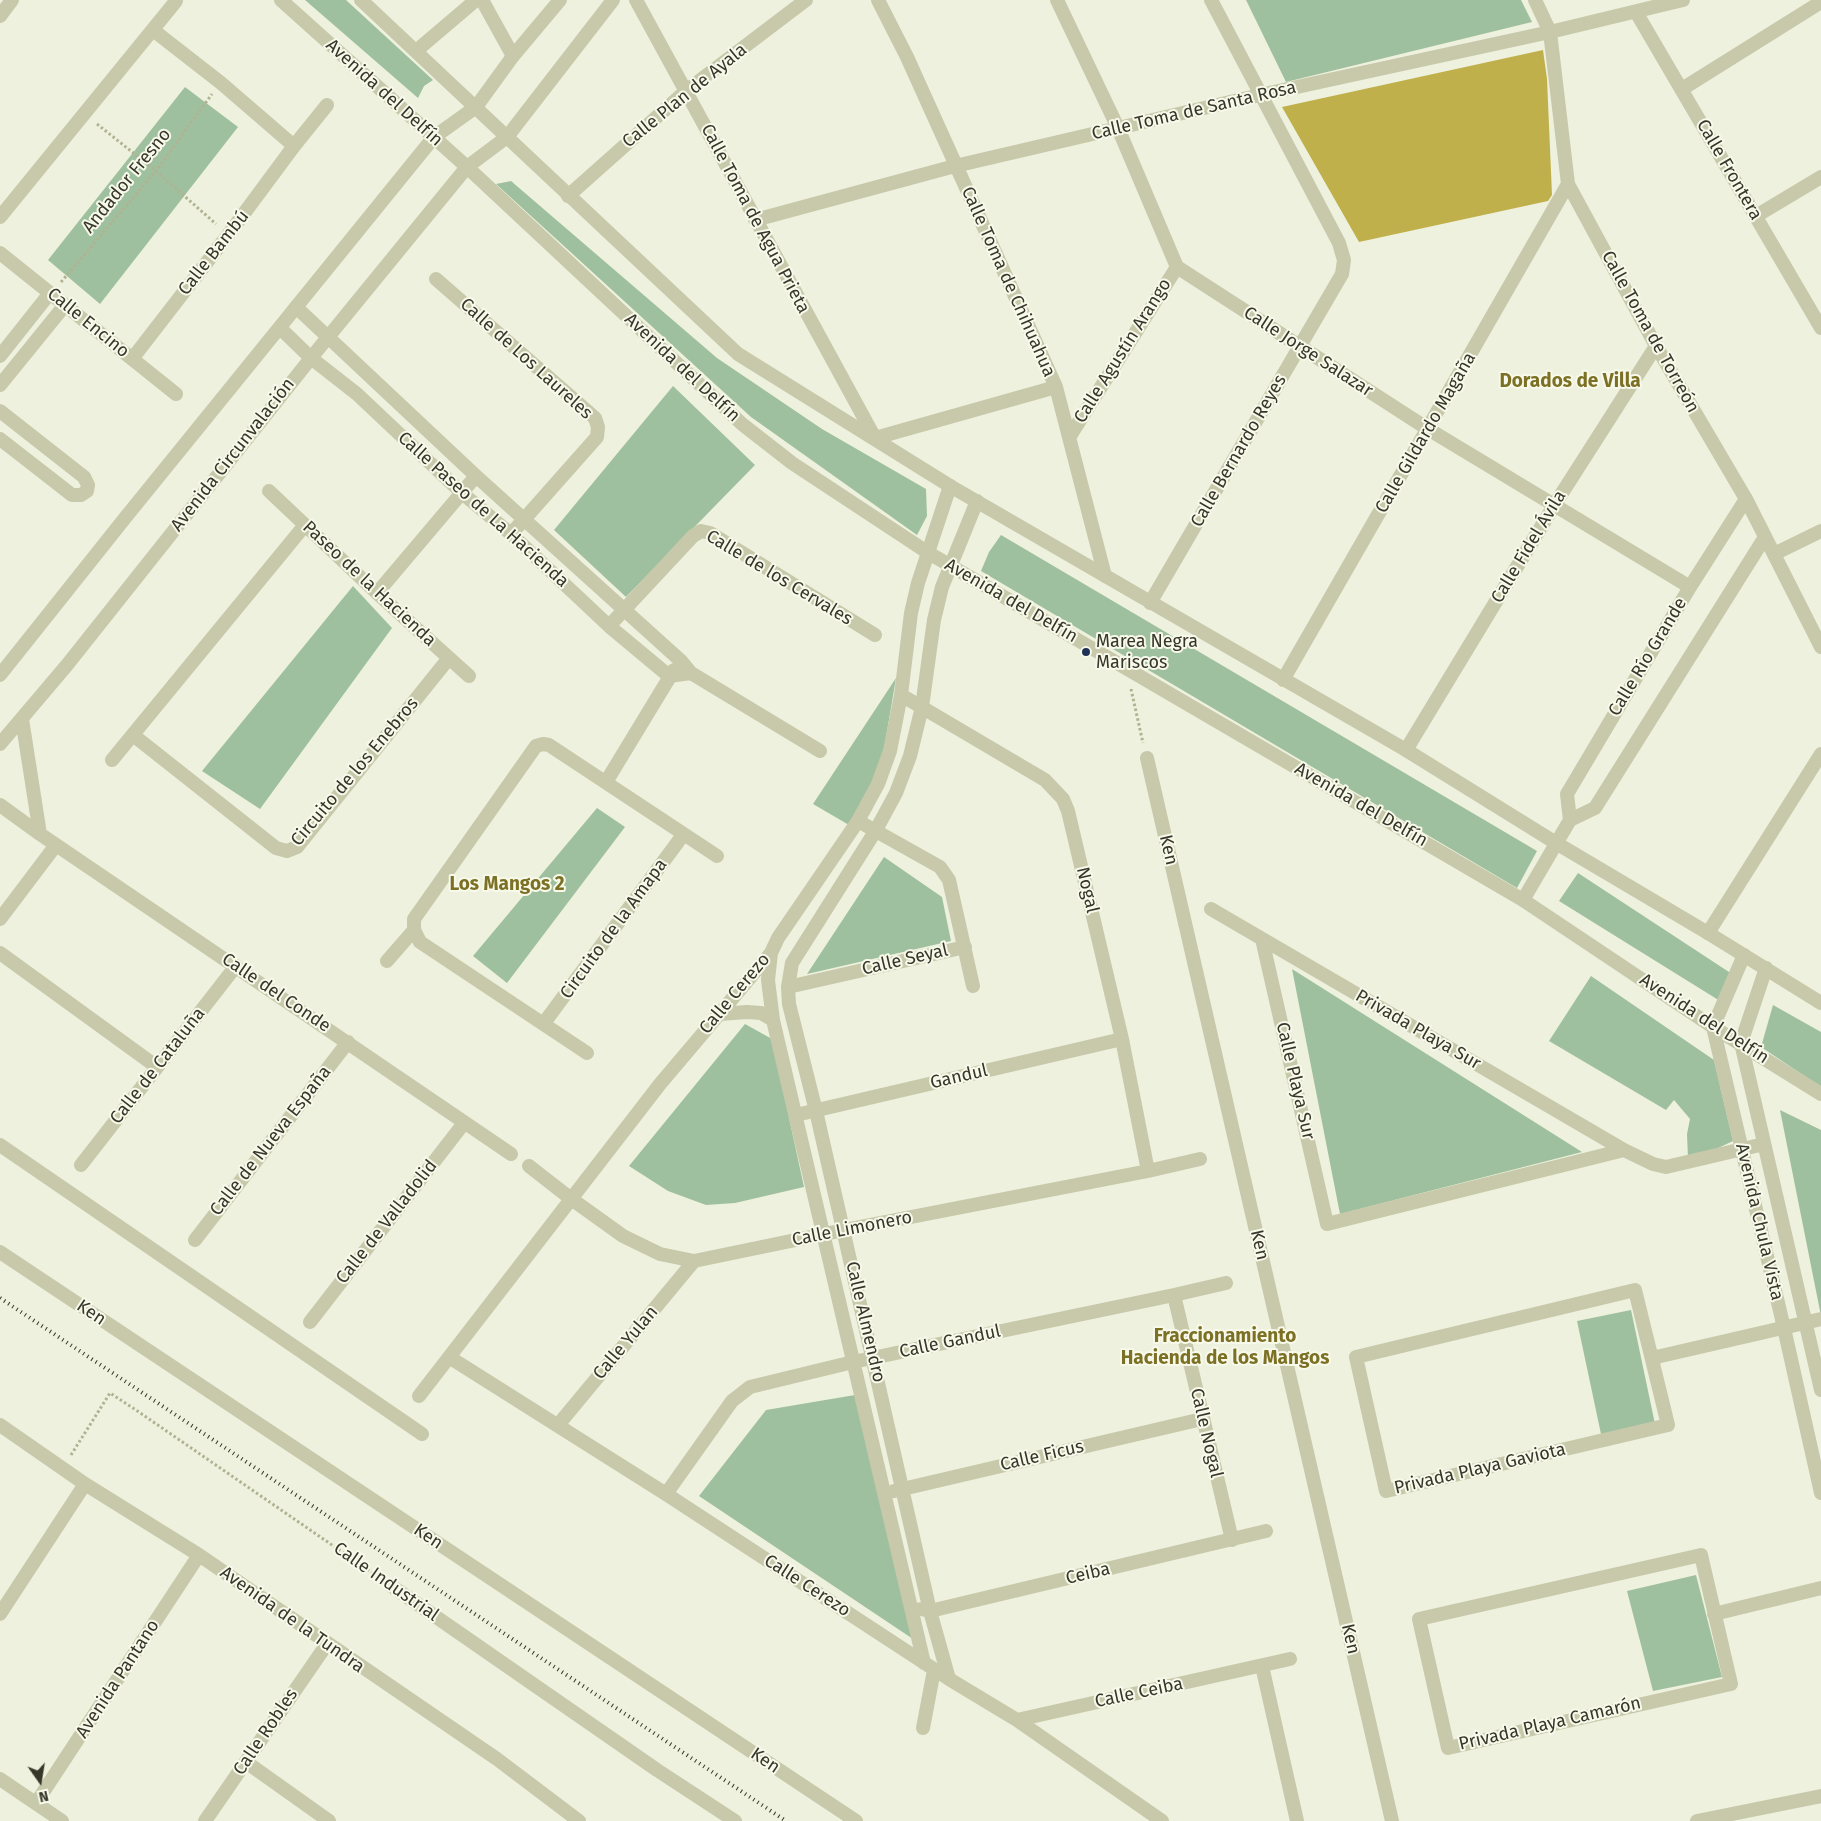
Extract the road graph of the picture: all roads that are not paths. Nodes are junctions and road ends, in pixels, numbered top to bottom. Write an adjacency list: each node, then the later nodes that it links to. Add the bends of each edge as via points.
1 (12, 0): 18 (street)
2 (282, 0): 29 (street, Avenida del Delfín)
3 (361, 0): 21 (street)
4 (476, 0): 21 (street)
5 (482, 0): 22 (street)
6 (560, 0): 22 (street)
7 (613, 0): 30 (street, Avenida Circunvalación)
8 (636, 0): 24 (street, Calle Toma de Agua Prieta)
9 (806, 0): 24 (street, Calle Plan de Ayala)
10 (878, 0): 32 (street, Calle Toma de Chihuahua)
11 (1057, 0): 28 (street)
12 (1211, 0): 25 (street, Calle Bernardo Reyes)
13 (1535, 0): 20 (street, Calle Toma de Torreón)
14 (1683, 0): 17 (street, Calle Toma de Santa Rosa)
15 (176, 1): 19 (street)
16 (1821, 2): 23 (street)
17 (1636, 12): 20 (street, Calle Toma de Santa Rosa); 23 (street, Calle Frontera)
18 (0, 16)
19 (153, 30): 31 (street); 38 (street)
20 (1550, 32): 25 (street, Calle Toma de Santa Rosa); 35 (street, Calle Toma de Torreón)
21 (416, 51): 27 (street)
22 (513, 56): 27 (street)
23 (1682, 89): 37 (street, Calle Frontera)
24 (686, 90): 36 (street, Calle Plan de Ayala); 39 (street, Calle Toma de Agua Prieta)
25 (1260, 95): 28 (street, Calle Toma de Santa Rosa); 50 (street, Calle Bernardo Reyes, via 1339,243 1344,260 1342,274)
26 (327, 105): 31 (street, Calle Bambú)
27 (476, 107): 29 (street); 30 (street)
28 (1118, 128): 32 (street, Calle Toma de Santa Rosa); 41 (street)
29 (434, 137): 33 (street, Avenida del Delfín); 45 (street)
30 (507, 137): 33 (street, Avenida Circunvalación); 36 (street)
31 (294, 146): 52 (street, Calle Bambú)
32 (955, 166): 39 (street, Calle Toma de Santa Rosa); 56 (street, Calle Toma de Chihuahua)
33 (467, 167): 48 (street, Avenida Circunvalación); 76 (street, Avenida del Delfín, via 742,424 792,463)
34 (1821, 177): 37 (street)
35 (1568, 184): 49 (street, Calle Toma de Torreón); 60 (street, Calle Gildardo Magaña)
36 (568, 196): 62 (street, via 738,354)
37 (1756, 216): 47 (street, Calle Frontera)
38 (0, 217)
39 (755, 220): 62 (street, Calle Toma de Agua Prieta)
40 (0, 253): 43 (street, Calle Encino)
41 (1177, 267): 50 (street, Calle Jorge Salazar); 61 (street, Calle Agustín Arango)
42 (436, 279): 71 (street, Calle de Los Laureles, via 595,418 597,436)
43 (50, 293): 44 (street, Calle Encino); 51 (street)
44 (65, 305): 52 (street, Calle Encino); 55 (street)
45 (296, 307): 46 (street); 48 (street, Calle Paseo de La Hacienda)
46 (280, 328): 53 (street, Calle Paseo de La Hacienda); 90 (street)
47 (1821, 328)
48 (328, 336): 53 (street, Avenida Circunvalación); 54 (street, Calle Paseo de La Hacienda)
49 (1656, 346): 68 (street, Calle Toma de Torreón); 70 (street, Calle Fidel Ávila)
50 (1300, 347): 60 (street, Calle Jorge Salazar); 82 (street, Calle Bernardo Reyes)
51 (0, 356)
52 (132, 358): 57 (street, Calle Encino)
53 (311, 358): 58 (street, Calle Paseo de La Hacienda); 96 (street, Avenida Circunvalación)
54 (371, 377): 58 (street); 64 (street, Calle Paseo de La Hacienda)
55 (0, 385)
56 (1056, 387): 61 (street, Calle Toma de Chihuahua); 62 (street)
57 (176, 394)
58 (357, 394): 67 (street, Calle Paseo de La Hacienda)
59 (0, 411): 63 (street, via 84,476 87,491 72,495)
60 (1428, 429): 70 (street, Calle Jorge Salazar); 93 (street, Calle Gildardo Magaña)
61 (1070, 436): 79 (street, Calle Toma de Chihuahua)
62 (875, 438): 65 (street)
63 (0, 439)
64 (476, 476): 67 (street); 71 (street, Calle Paseo de La Hacienda)
65 (950, 486): 69 (street); 76 (street, Avenida del Delfín)
66 (269, 491): 72 (street, Paseo de la Hacienda)
67 (462, 493): 74 (street, Calle Paseo de La Hacienda); 81 (street)
68 (1746, 499): 75 (street, Calle Toma de Torreón); 80 (street, Calle Río Grande)
69 (977, 501): 78 (street, Avenida del Delfín); 79 (street)
70 (1555, 504): 80 (street, Calle Jorge Salazar); 99 (street, Calle Fidel Ávila)
71 (524, 518): 74 (street, Calle de Los Laureles); 83 (street, Calle Paseo de La Hacienda)
72 (305, 525): 81 (street, Paseo de la Hacienda); 97 (street)
73 (1821, 531): 77 (street)
74 (511, 534): 84 (street, Calle Paseo de La Hacienda)
75 (1765, 537): 77 (street, Calle Toma de Torreón); 106 (street, Calle Río Grande, via 1595,808)
76 (927, 552): 78 (street, Avenida del Delfín); 94 (street, Calle Cerezo, via 911,613)
77 (1774, 554): 86 (street, Calle Toma de Torreón)
78 (951, 566): 95 (street, Calle Cerezo, via 934,620); 114 (street, Avenida del Delfín)
79 (1105, 576): 82 (street)
80 (1690, 587): 106 (street, Calle Río Grande, via 1567,794)
81 (377, 593): 87 (street, Paseo de la Hacienda)
82 (1150, 603): 93 (street)
83 (624, 609): 84 (street); 85 (street, Calle de los Cervales, via 701,531 710,533); 88 (street, Calle Paseo de La Hacienda)
84 (609, 626): 92 (street, Calle Paseo de La Hacienda)
85 (875, 635)
86 (1821, 647)
87 (449, 658): 91 (street, Paseo de la Hacienda); 97 (street, Circuito de los Enebros, via 297,847 287,851 276,848)
88 (681, 661): 89 (street, Calle Paseo de La Hacienda); 92 (street)
89 (691, 673): 92 (street); 100 (street, Calle Paseo de La Hacienda)
90 (0, 675)
91 (469, 676)
92 (669, 676): 104 (street)
93 (1283, 680): 99 (street)
94 (901, 695): 95 (street, Nogal); 107 (street, Calle Cerezo, via 890,751 878,784)
95 (922, 708): 108 (street, Calle Cerezo, via 910,756 896,793); 135 (street, Nogal, via 1045,780 1062,799 1068,811)
96 (22, 719): 98 (street, Avenida Circunvalación); 109 (street)
97 (133, 735): 103 (street)
98 (0, 744)
99 (1406, 750): 111 (street)
100 (820, 751)
101 (1821, 754): 118 (street)
102 (1146, 758): 209 (street, Ken)
103 (112, 760)
104 (606, 782): 110 (street); 117 (street, via 549,745 536,746 414,919)
105 (0, 805): 109 (street)
106 (1570, 820): 111 (street)
107 (858, 821): 108 (street, Calle Seyal); 121 (street, Calle Cerezo)
108 (876, 830): 120 (street, Calle Seyal, via 940,867 949,880); 125 (street, Calle Cerezo)
109 (40, 834): 112 (street, Calle del Conde)
110 (683, 835): 113 (street); 133 (street, Circuito de la Amapa)
111 (1556, 843): 114 (street); 118 (street)
112 (56, 845): 116 (street); 126 (street, Calle del Conde)
113 (717, 856)
114 (1523, 900): 134 (street, Avenida del Delfín)
115 (1211, 909): 119 (street, Privada Playa Sur)
116 (0, 919)
117 (414, 930): 124 (street); 133 (street, via 420,942)
118 (1708, 933): 123 (street)
119 (1262, 939): 147 (street, Privada Playa Sur); 147 (street, Calle Playa Sur, via 1327,1224)
120 (965, 947): 128 (street); 129 (street, Calle Seyal)
121 (771, 953): 131 (street, Calle Cerezo); 132 (street, Calle Almendro, via 768,980)
122 (0, 954): 139 (street)
123 (1744, 956): 127 (street); 134 (street)
124 (387, 962)
125 (792, 963): 129 (street, Calle Almendro)
126 (236, 966): 136 (street, Calle del Conde); 139 (street, Calle de Cataluña)
127 (1766, 968): 130 (street); 137 (street)
128 (973, 986)
129 (788, 987): 141 (street, Calle Almendro, via 789,1004)
130 (1821, 1003)
131 (719, 1014): 132 (street, via 761,1013); 153 (street, Calle Cerezo)
132 (773, 1020): 142 (street, Calle Almendro)
133 (544, 1024): 138 (street)
134 (1713, 1027): 137 (street, Avenida del Delfín); 146 (street, Avenida Chula Vista)
135 (1122, 1039): 141 (street, Gandul); 152 (street, Nogal)
136 (348, 1042): 143 (street, Calle del Conde); 156 (street, Calle de Nueva España)
137 (1741, 1043): 140 (street, Avenida del Delfín); 144 (street, Avenida Chula Vista)
138 (587, 1053)
139 (157, 1067): 150 (street, Calle de Cataluña)
140 (1821, 1094)
141 (816, 1111): 142 (street, Gandul); 154 (street, Calle Almendro)
142 (796, 1115): 155 (street, Calle Almendro)
143 (464, 1123): 148 (street, Calle del Conde); 162 (street, Calle de Valladolid)
144 (1764, 1144): 146 (street, Privada Playa Sur); 163 (street, Avenida Chula Vista)
145 (0, 1145): 174 (street)
146 (1742, 1149): 147 (street, Privada Playa Sur, via 1666,1167); 164 (street, Avenida Chula Vista)
147 (1624, 1150)
148 (511, 1154)
149 (1200, 1160): 152 (street, Calle Limonero)
150 (81, 1165)
151 (529, 1166): 153 (street, Calle Limonero)
152 (1148, 1171): 154 (street, Calle Limonero)
153 (570, 1198): 158 (street, Calle Limonero, via 623,1236 660,1254); 165 (street, Calle Cerezo)
154 (844, 1230): 155 (street, Calle Limonero); 166 (street, Calle Almendro)
155 (823, 1234): 158 (street, Calle Limonero); 168 (street, Calle Almendro)
156 (194, 1240)
157 (0, 1252): 206 (street, Ken)
158 (694, 1261): 173 (street, Calle Yulan)
159 (1226, 1283): 160 (street, Calle Gandul)
160 (1174, 1296): 166 (street, Calle Gandul); 171 (street, Calle Nogal)
161 (1821, 1319): 163 (street)
162 (310, 1322)
163 (1806, 1323): 164 (street); 169 (street, Avenida Chula Vista)
164 (1784, 1328): 167 (street); 177 (street, Avenida Chula Vista)
165 (449, 1356): 170 (street, Calle Cerezo); 173 (street, Calle Cerezo)
166 (873, 1358): 168 (street, Calle Gandul); 176 (street, Calle Almendro)
167 (1652, 1358): 167 (street, Privada Playa Gaviota, via 1635,1290 1356,1358 1386,1491 1668,1425)
168 (853, 1362): 178 (street, Calle Gandul, via 750,1387 740,1393); 179 (street, Calle Almendro)
169 (1821, 1390)
170 (419, 1396)
171 (1202, 1419): 176 (street, Calle Ficus); 181 (street, Calle Nogal)
172 (0, 1425): 175 (street, Avenida de la Tundra)
173 (558, 1425): 178 (street, Calle Cerezo)
174 (422, 1434)
175 (85, 1484): 182 (street, Avenida de la Tundra); 187 (street)
176 (902, 1488): 179 (street, Calle Ficus); 186 (street, Calle Almendro)
177 (1821, 1493)
178 (666, 1494): 191 (street, Calle Cerezo)
179 (883, 1495): 185 (street, Calle Almendro)
180 (1266, 1531): 181 (street, Ceiba)
181 (1232, 1540): 186 (street, Ceiba)
182 (199, 1556): 189 (street, Avenida de la Tundra); 199 (street, Avenida Pantano)
183 (390, 1585): 205 (street, Calle Industrial)
184 (1821, 1588): 188 (street)
185 (910, 1608): 186 (street, Ceiba); 191 (street, Calle Almendro)
186 (930, 1611): 193 (street, Calle Almendro)
187 (0, 1614)
188 (1714, 1614): 188 (street, Privada Playa Camarón, via 1731,1684 1448,1748 1419,1619 1701,1555)
189 (327, 1644): 196 (street, Calle Robles); 201 (street, Avenida de la Tundra, via 497,1759)
190 (1290, 1659): 192 (street, Calle Ceiba)
191 (929, 1666): 193 (street, Calle Cerezo); 195 (street, Calle Almendro)
192 (1262, 1666): 194 (street, Calle Ceiba); 208 (street)
193 (949, 1680): 194 (street, Calle Cerezo)
194 (1017, 1720): 207 (street, Calle Cerezo)
195 (923, 1728)
196 (246, 1762): 203 (street, Calle Robles); 204 (street)
197 (0, 1779): 199 (street)
198 (1821, 1796): 200 (street)
199 (36, 1803): 202 (street)
200 (1770, 1806): 210 (street); 211 (street)
201 (576, 1820)
202 (62, 1821)
203 (205, 1821)
204 (329, 1821)
205 (734, 1821)
206 (856, 1821)
207 (1162, 1821)
208 (1297, 1821)
209 (1392, 1821)
210 (1697, 1821)
211 (1760, 1821)

